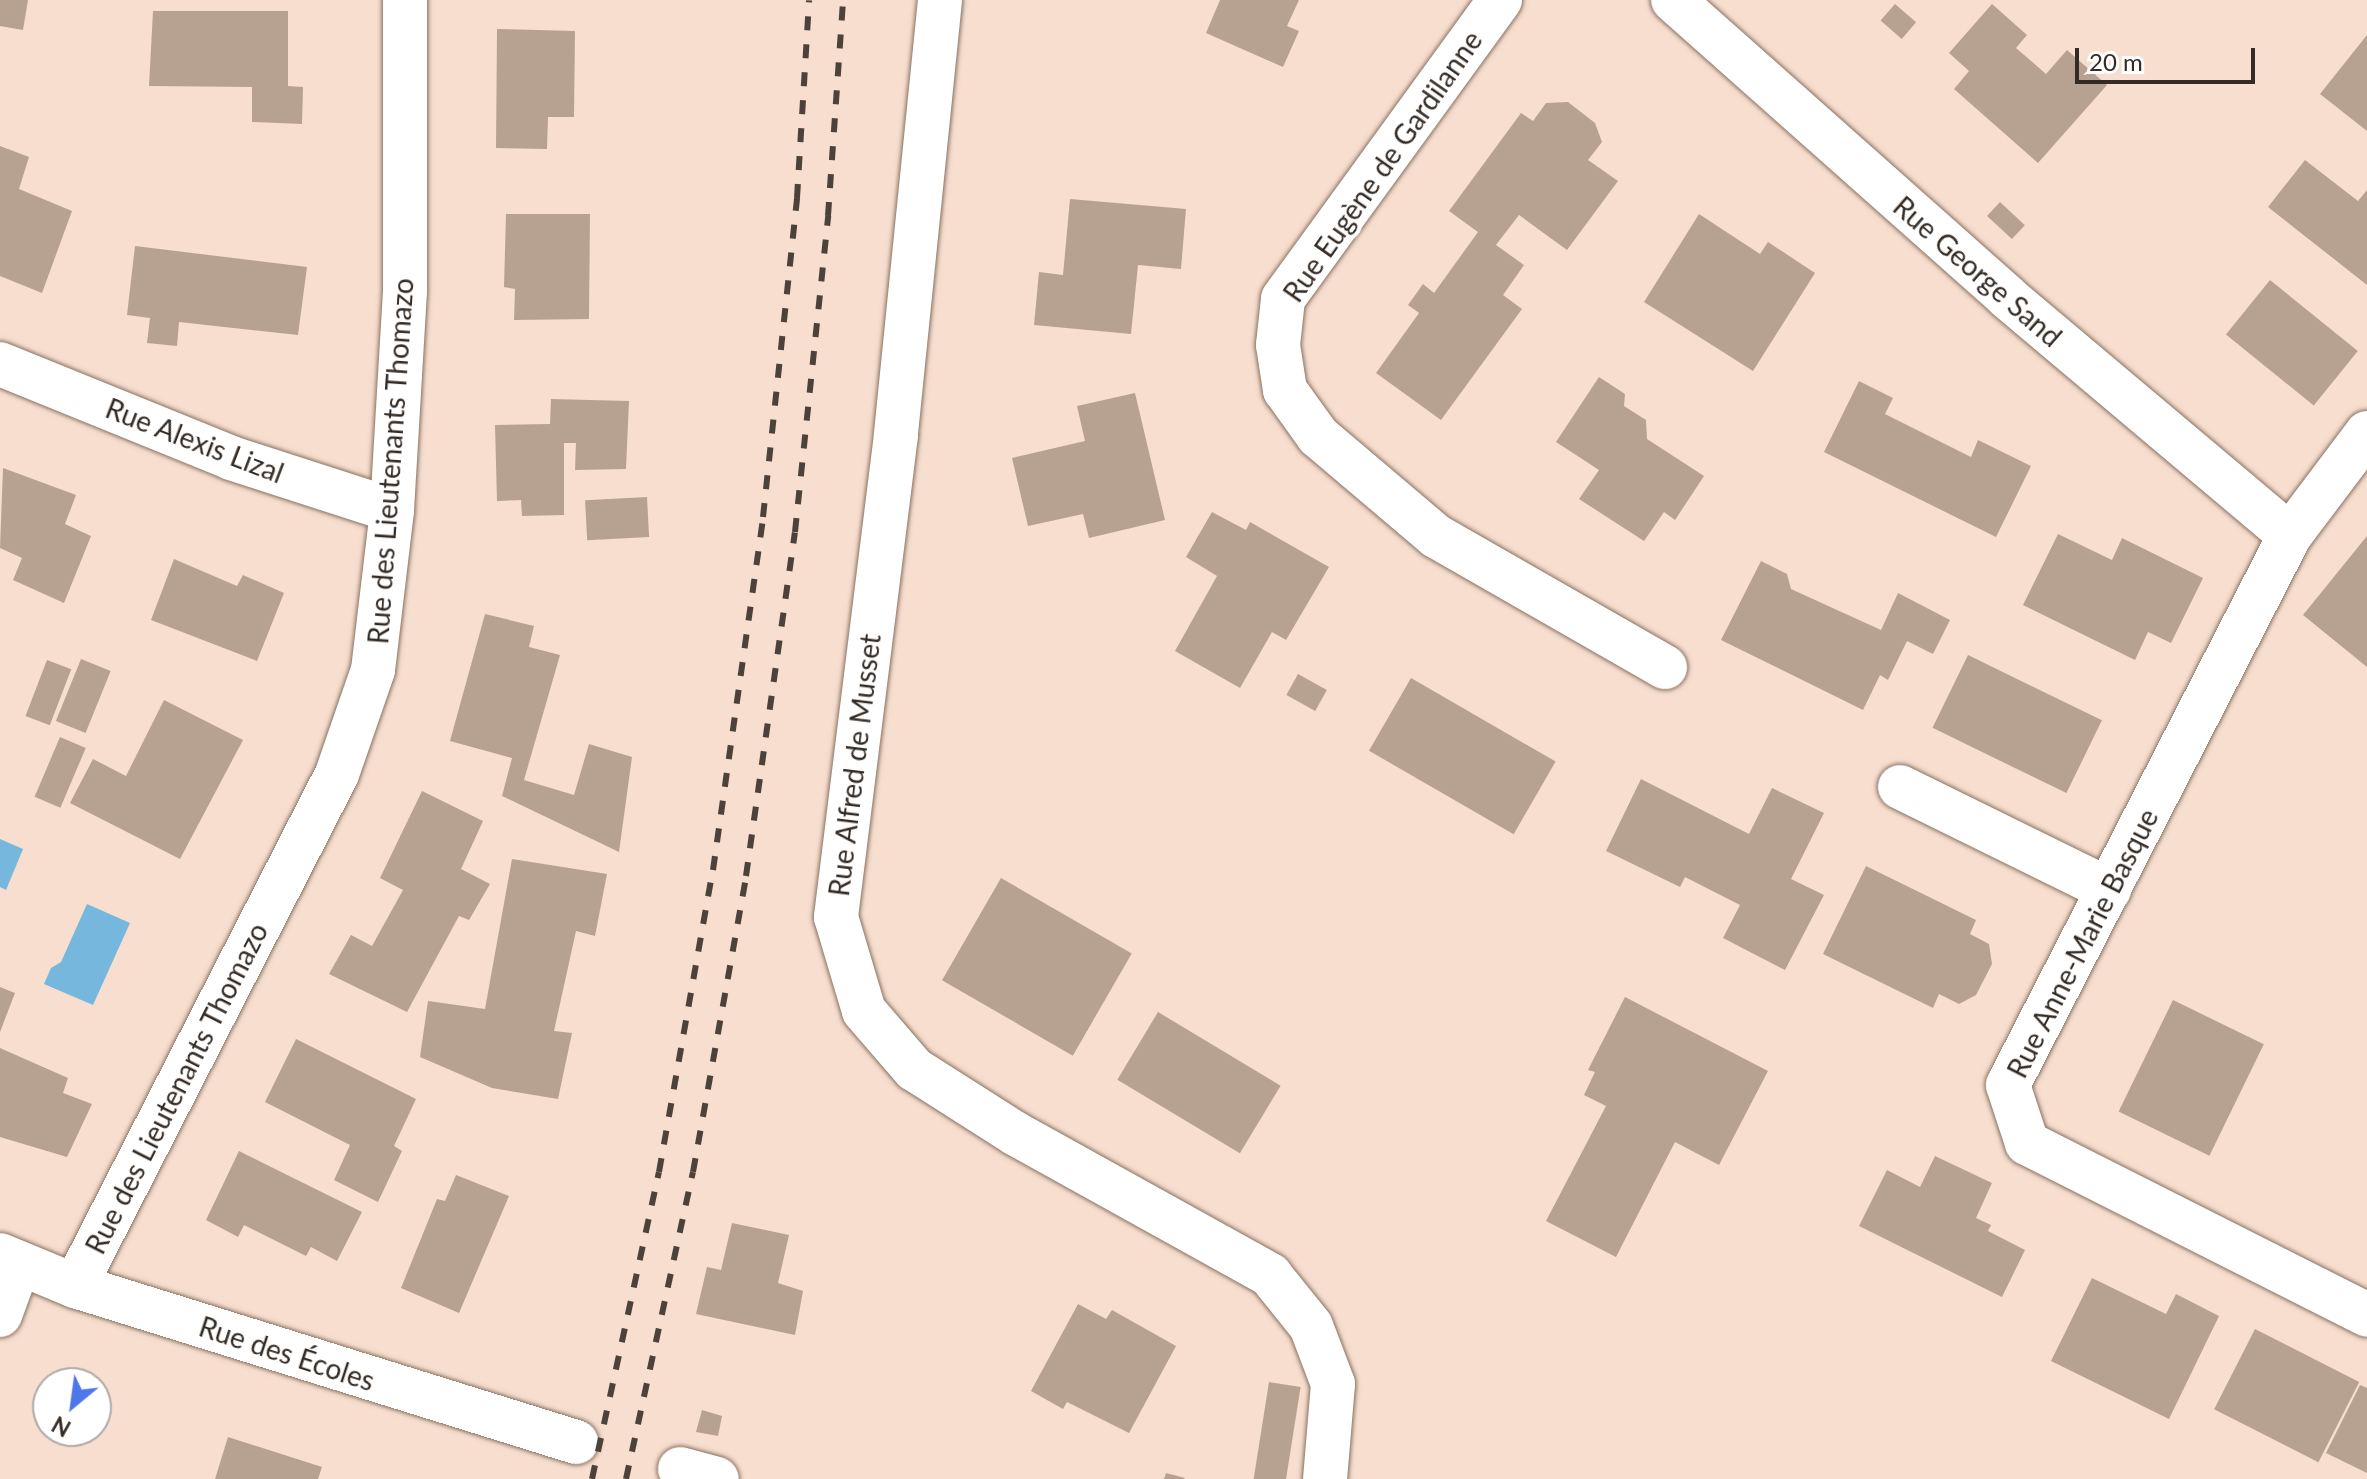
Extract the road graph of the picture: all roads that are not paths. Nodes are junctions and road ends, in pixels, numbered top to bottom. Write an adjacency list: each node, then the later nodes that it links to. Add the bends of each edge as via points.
1 (405, 0): 7 (street, Rue des Lieutenants Thomazo, via 405,292)
2 (940, 0): 17 (street, Rue Alfred de Musset, via 896,435 836,917 864,1011 914,1069 1016,1134 1270,1275 1311,1326 1333,1384)
3 (1500, 0): 9 (street, Rue Eugène de Gardilanne, via 1283,299 1278,345 1285,390 1318,436 1436,536)
4 (1673, 0): 8 (street, Rue George Sand, via 2007,297)
5 (0, 364): 7 (street, Rue Alexis Lizal, via 231,458)
6 (2367, 433): 8 (street, Rue Anne-Marie Basque)
7 (392, 510): 13 (street, Rue des Lieutenants Thomazo, via 373,670 337,774)
8 (2290, 535): 11 (street, Rue Anne-Marie Basque)
9 (1665, 667)
10 (1900, 787): 11 (street)
11 (2109, 890): 15 (street, Rue Anne-Marie Basque, via 2008,1085 2027,1143)
12 (10, 1259): 13 (street, Rue des Écoles); 14 (street)
13 (75, 1286): 16 (street, Rue des Écoles)
14 (0, 1315)
15 (2367, 1315)
16 (576, 1442)
17 (1325, 1479)

